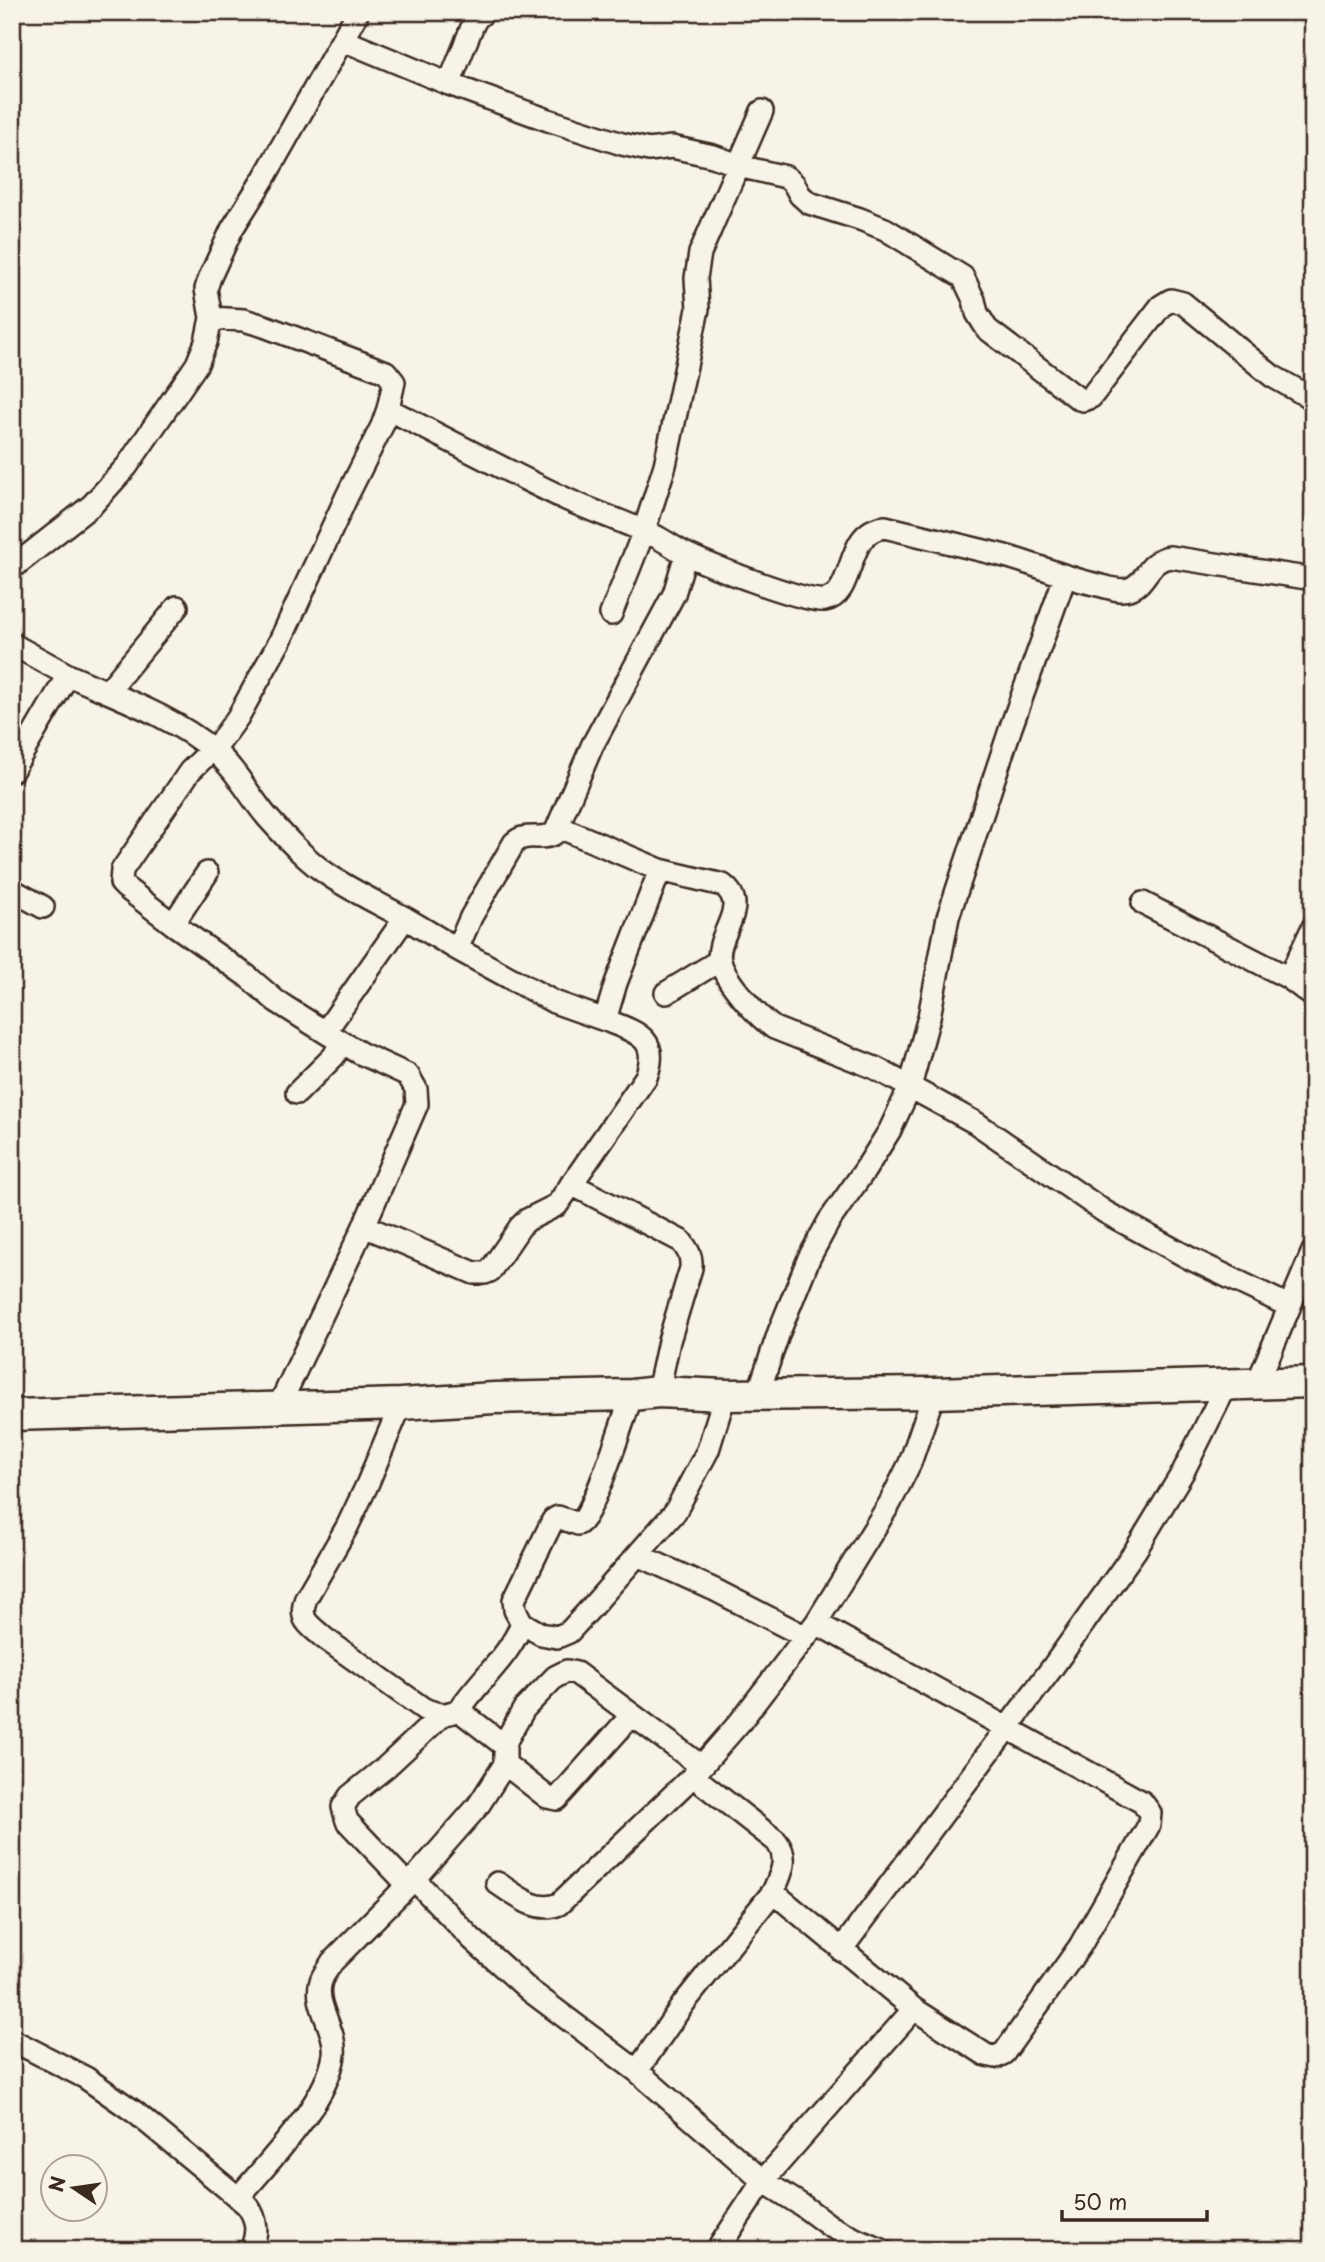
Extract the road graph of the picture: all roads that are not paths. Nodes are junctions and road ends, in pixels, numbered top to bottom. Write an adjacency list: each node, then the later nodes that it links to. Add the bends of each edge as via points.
1 (358, 12): 3 (street)
2 (484, 12): 4 (street, via 472,27)
3 (343, 40): 4 (street); 7 (street, via 232,229 206,289)
4 (449, 84): 6 (street, via 622,144 649,150 672,146)
5 (762, 111): 6 (street)
6 (740, 166): 8 (street, via 786,177 809,203 885,229 964,278 987,329 1079,399 1091,397 1161,306 1171,300 1183,303 1272,376); 10 (street, via 698,263 698,309 688,364)
7 (211, 318): 9 (street, via 264,326 386,372 394,382); 12 (street, via 197,363 127,466 92,505)
8 (1313, 398)
9 (388, 409): 10 (street, via 569,500); 20 (street, via 279,640 230,730)
10 (644, 531): 11 (street); 16 (street)
11 (686, 554): 13 (street, via 779,590 822,601 841,586 867,532 885,527 1008,557); 22 (street, via 674,594 592,746)
12 (12, 568)
13 (1065, 578): 14 (street, via 1129,590 1156,562 1170,557); 38 (street, via 948,917)
14 (1313, 579)
15 (177, 607): 19 (street)
16 (611, 614)
17 (12, 644): 18 (street)
18 (68, 675): 19 (street); 21 (street)
19 (107, 692): 20 (street, via 194,735)
20 (211, 749): 28 (street, via 310,860); 29 (street, via 190,771 122,870 121,883)
21 (12, 771)
22 (559, 827): 23 (street); 31 (street, via 549,837 523,837 514,843)
23 (660, 870): 32 (street, via 730,890 734,904); 36 (street)
24 (207, 873): 29 (street)
25 (12, 890): 27 (street)
26 (1143, 903): 33 (street)
27 (43, 907)
28 (405, 918): 31 (street); 37 (street)
29 (173, 924): 37 (street, via 275,1001)
30 (1313, 927): 33 (street)
31 (457, 948): 36 (street, via 554,1002)
32 (720, 960): 34 (street); 38 (street, via 740,994 774,1028 875,1068)
33 (1289, 978): 35 (street)
34 (666, 993)
35 (1313, 996)
36 (605, 1020): 40 (street, via 646,1040 650,1066)
37 (333, 1037): 39 (street, via 334,1056); 41 (street, via 408,1075 417,1095)
38 (910, 1087): 43 (street, via 976,1123 1105,1212); 49 (street, via 890,1129 809,1258)
39 (297, 1093)
40 (571, 1184): 41 (street, via 557,1205 520,1227 485,1273 474,1273); 48 (street, via 681,1241 692,1258 669,1341)
41 (364, 1226): 52 (street)
42 (1313, 1251): 43 (street)
43 (1289, 1306): 45 (street)
44 (1313, 1382): 45 (street)
45 (1257, 1384): 46 (street)
46 (1226, 1386): 47 (street); 59 (street, via 1183,1472 1135,1551)
47 (934, 1393): 49 (street); 56 (street, via 890,1503)
48 (645, 1394): 50 (street); 51 (street); 55 (street, via 584,1520 578,1524 558,1517 553,1520 514,1600)
49 (758, 1394): 50 (street)
50 (725, 1395): 54 (street, via 708,1450 691,1484 675,1512)
51 (401, 1404): 52 (street); 57 (street, via 347,1527 306,1598 303,1617 324,1638 424,1709)
52 (279, 1406): 53 (street)
53 (12, 1415)
54 (638, 1555): 55 (street, via 563,1635 541,1633); 56 (street)
55 (522, 1623): 57 (street, via 512,1642)
56 (811, 1630): 59 (street); 61 (street)
57 (451, 1712): 60 (street, via 465,1715); 62 (street, via 350,1796 343,1807 347,1821)
58 (632, 1715): 60 (street, via 557,1799 547,1797); 60 (street, via 567,1671 524,1709 511,1730); 61 (street)
59 (1007, 1727): 65 (street); 66 (street, via 1142,1802 1150,1813 1149,1825 1080,1946 1004,2053 986,2054)
60 (505, 1755): 62 (street, via 478,1806)
61 (697, 1771): 63 (street, via 559,1904 550,1908 530,1904); 64 (street, via 782,1849 783,1865)
62 (411, 1882): 68 (street, via 529,1990); 70 (street, via 324,1975 320,1991 334,2045 326,2080 298,2125)
63 (497, 1883)
64 (773, 1892): 65 (street); 68 (street, via 684,2003)
65 (841, 1950): 66 (street)
66 (914, 2009): 69 (street)
67 (12, 2040): 70 (street, via 86,2078 136,2113)
68 (637, 2071): 69 (street)
69 (763, 2181): 72 (street); 73 (street, via 830,2226)
70 (238, 2198): 71 (street, via 254,2215 257,2227)
71 (251, 2250)
72 (716, 2250)
73 (882, 2250)

